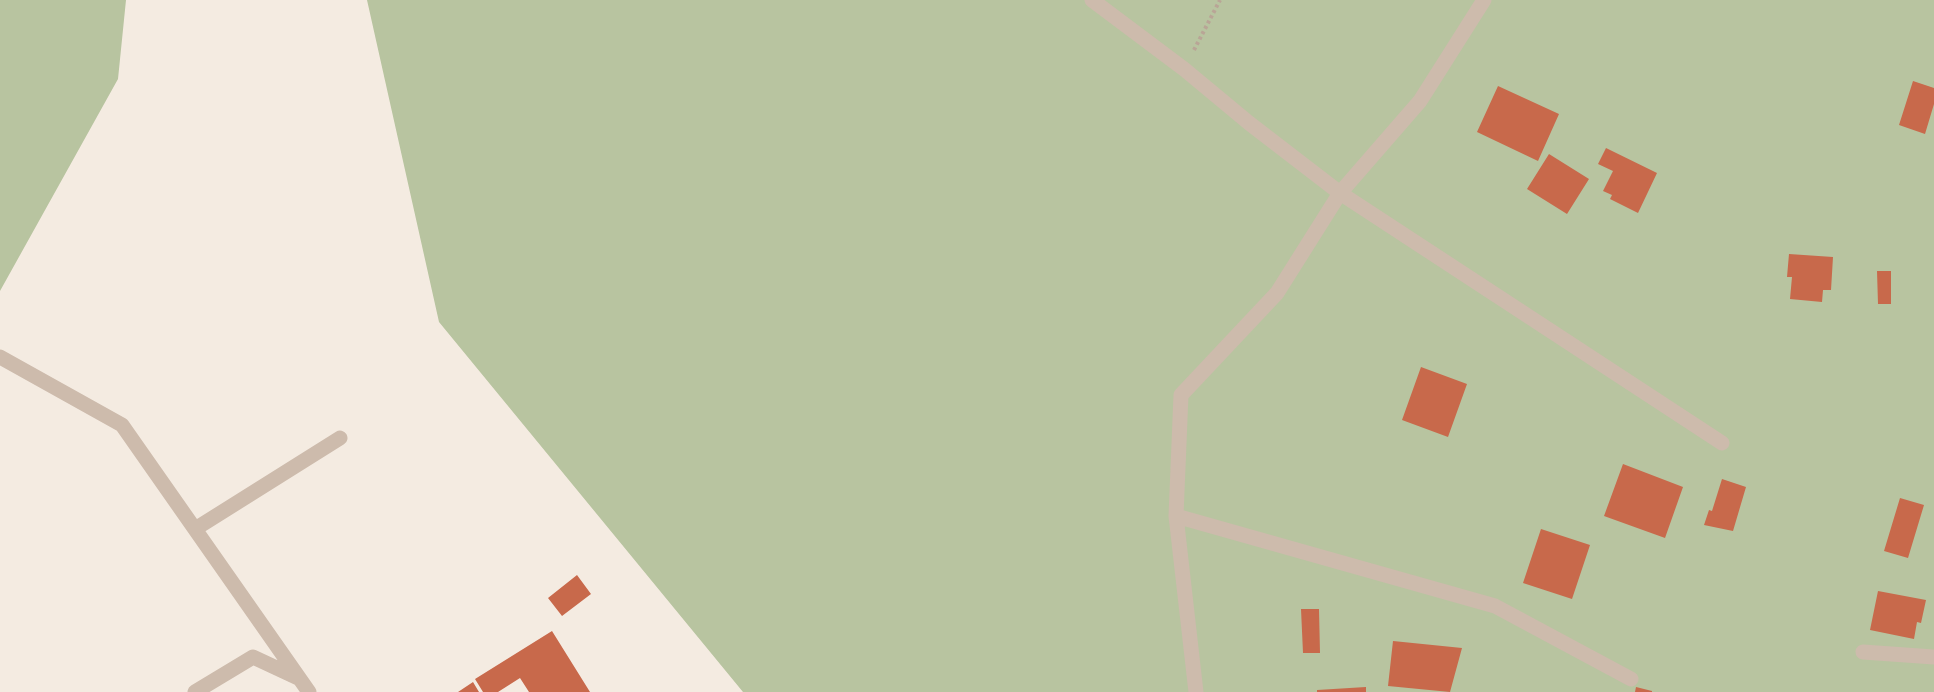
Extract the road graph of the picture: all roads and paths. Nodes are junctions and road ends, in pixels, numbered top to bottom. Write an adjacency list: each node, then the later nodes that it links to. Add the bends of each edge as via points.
1 (1092, 0): 4 (street)
2 (1220, 0): 4 (path)
3 (1484, 0): 5 (street, via 1420,101)
4 (1184, 69): 5 (street)
5 (1340, 193): 8 (street); 9 (street, via 1277,292 1181,395)
6 (0, 357): 10 (street, via 122,425)
7 (340, 438): 10 (street)
8 (1722, 443)
9 (1176, 516): 13 (street, via 1495,606); 16 (street)
10 (195, 529): 14 (street)
11 (1863, 652): 12 (street)
12 (1934, 657)
13 (1631, 679)
14 (305, 686): 15 (street, via 253,657)
15 (195, 692)
16 (1196, 692)

